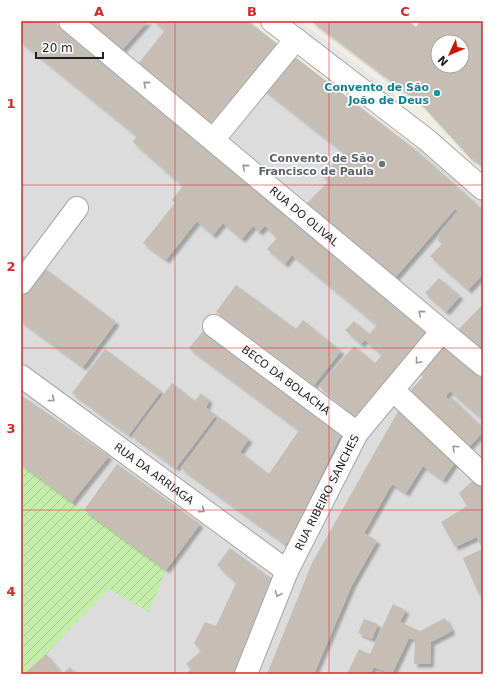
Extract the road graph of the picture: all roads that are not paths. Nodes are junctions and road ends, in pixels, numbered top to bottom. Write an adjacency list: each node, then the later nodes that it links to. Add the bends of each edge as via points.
1 (70, 21): 4 (street, RUA DO OLIVAL, one-way to 1)
2 (272, 21): 3 (street)
3 (296, 39): 4 (street); 5 (street, via 427,140)
4 (213, 140): 9 (street, RUA DO OLIVAL, one-way to 4)
5 (483, 189)
6 (77, 208): 7 (street)
7 (21, 283)
8 (214, 326): 13 (street, BECO DA BOLACHA)
9 (442, 331): 10 (street, RUA DO OLIVAL); 12 (street, RUA RIBEIRO SANCHES, one-way to 12)
10 (483, 365)
11 (21, 376): 15 (street, RUA DA ARRIAGA, one-way to 15)
12 (393, 390): 13 (street, RUA RIBEIRO SANCHES); 14 (street, one-way to 12)
13 (357, 433): 15 (street, RUA RIBEIRO SANCHES)
14 (483, 475)
15 (286, 571): 16 (street, RUA RIBEIRO SANCHES, one-way to 16)
16 (246, 674)

